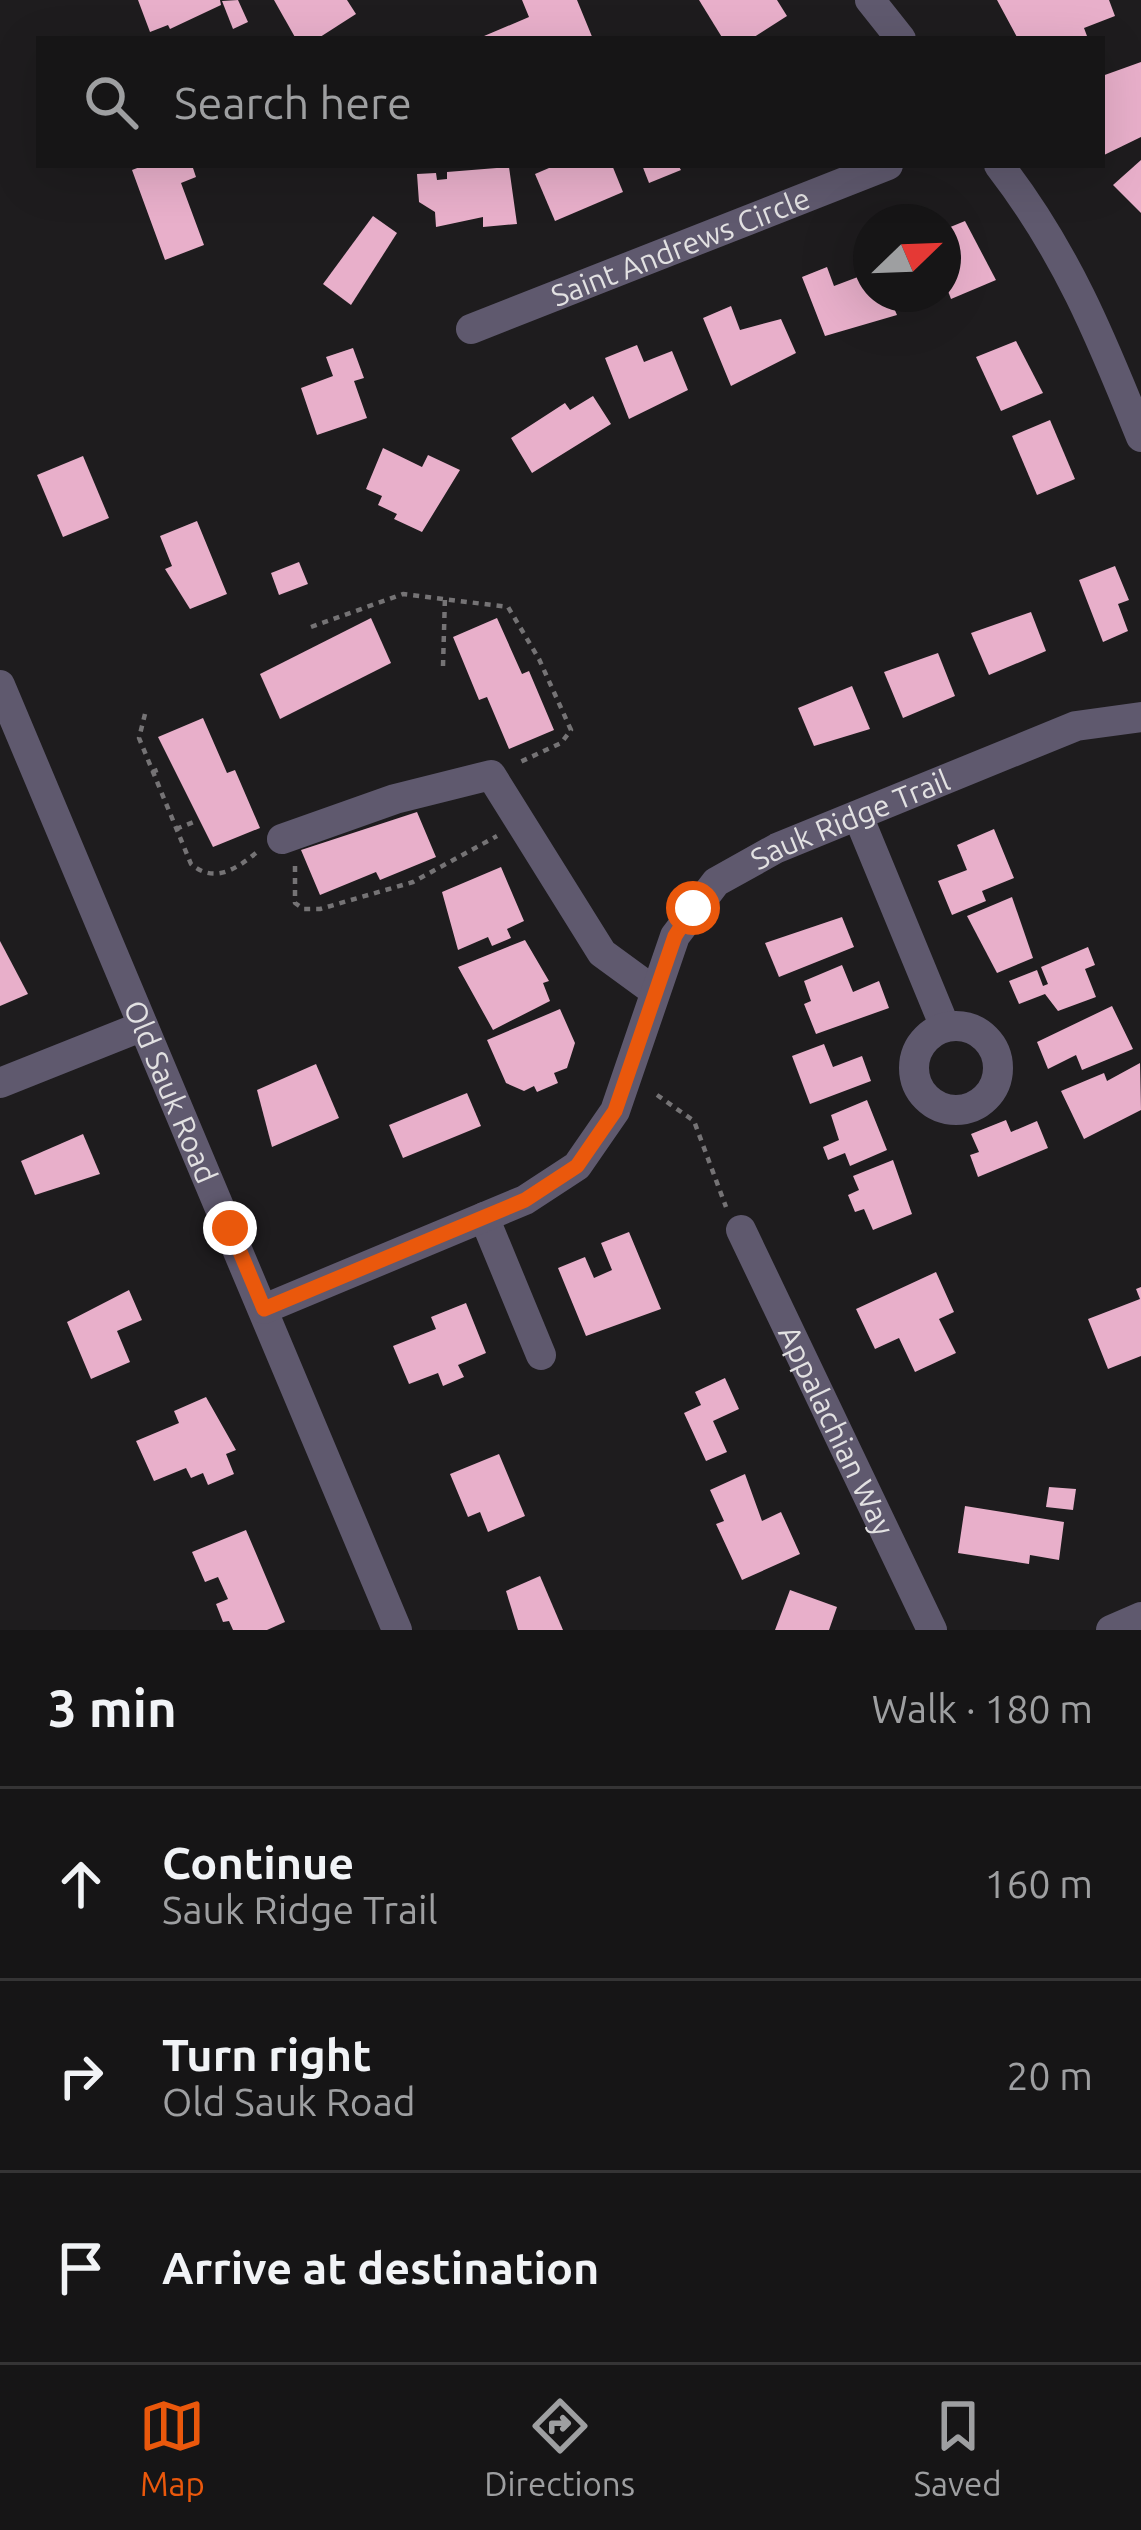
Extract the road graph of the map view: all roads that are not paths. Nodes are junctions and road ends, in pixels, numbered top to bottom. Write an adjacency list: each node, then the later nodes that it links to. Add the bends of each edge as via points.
1 (870, 0): 2 (street)
2 (899, 36)
3 (880, 168): 5 (street, Saint Andrews Circle)
4 (1001, 168): 6 (street, via 1083,292)
5 (471, 328)
6 (1141, 436)
7 (0, 685): 12 (street, Old Sauk Road)
8 (1141, 717): 9 (street, Sauk Ridge Trail, via 1076,726)
9 (858, 816): 11 (street, Sauk Ridge Trail, via 716,882 675,936); 13 (street)
10 (282, 839): 11 (street, via 491,776 602,953)
11 (654, 991): 15 (street, Sauk Ridge Trail, via 615,1111 594,1148 554,1184)
12 (143, 1027): 14 (street); 17 (street, Old Sauk Road)
13 (945, 1027)
14 (0, 1083)
15 (484, 1217): 17 (street, Sauk Ridge Trail); 18 (street)
16 (741, 1230): 21 (street, Appalachian Way)
17 (264, 1309): 20 (street, Old Sauk Road)
18 (541, 1355)
19 (1141, 1617): 22 (street)
20 (397, 1630)
21 (932, 1630)
22 (1111, 1630)

